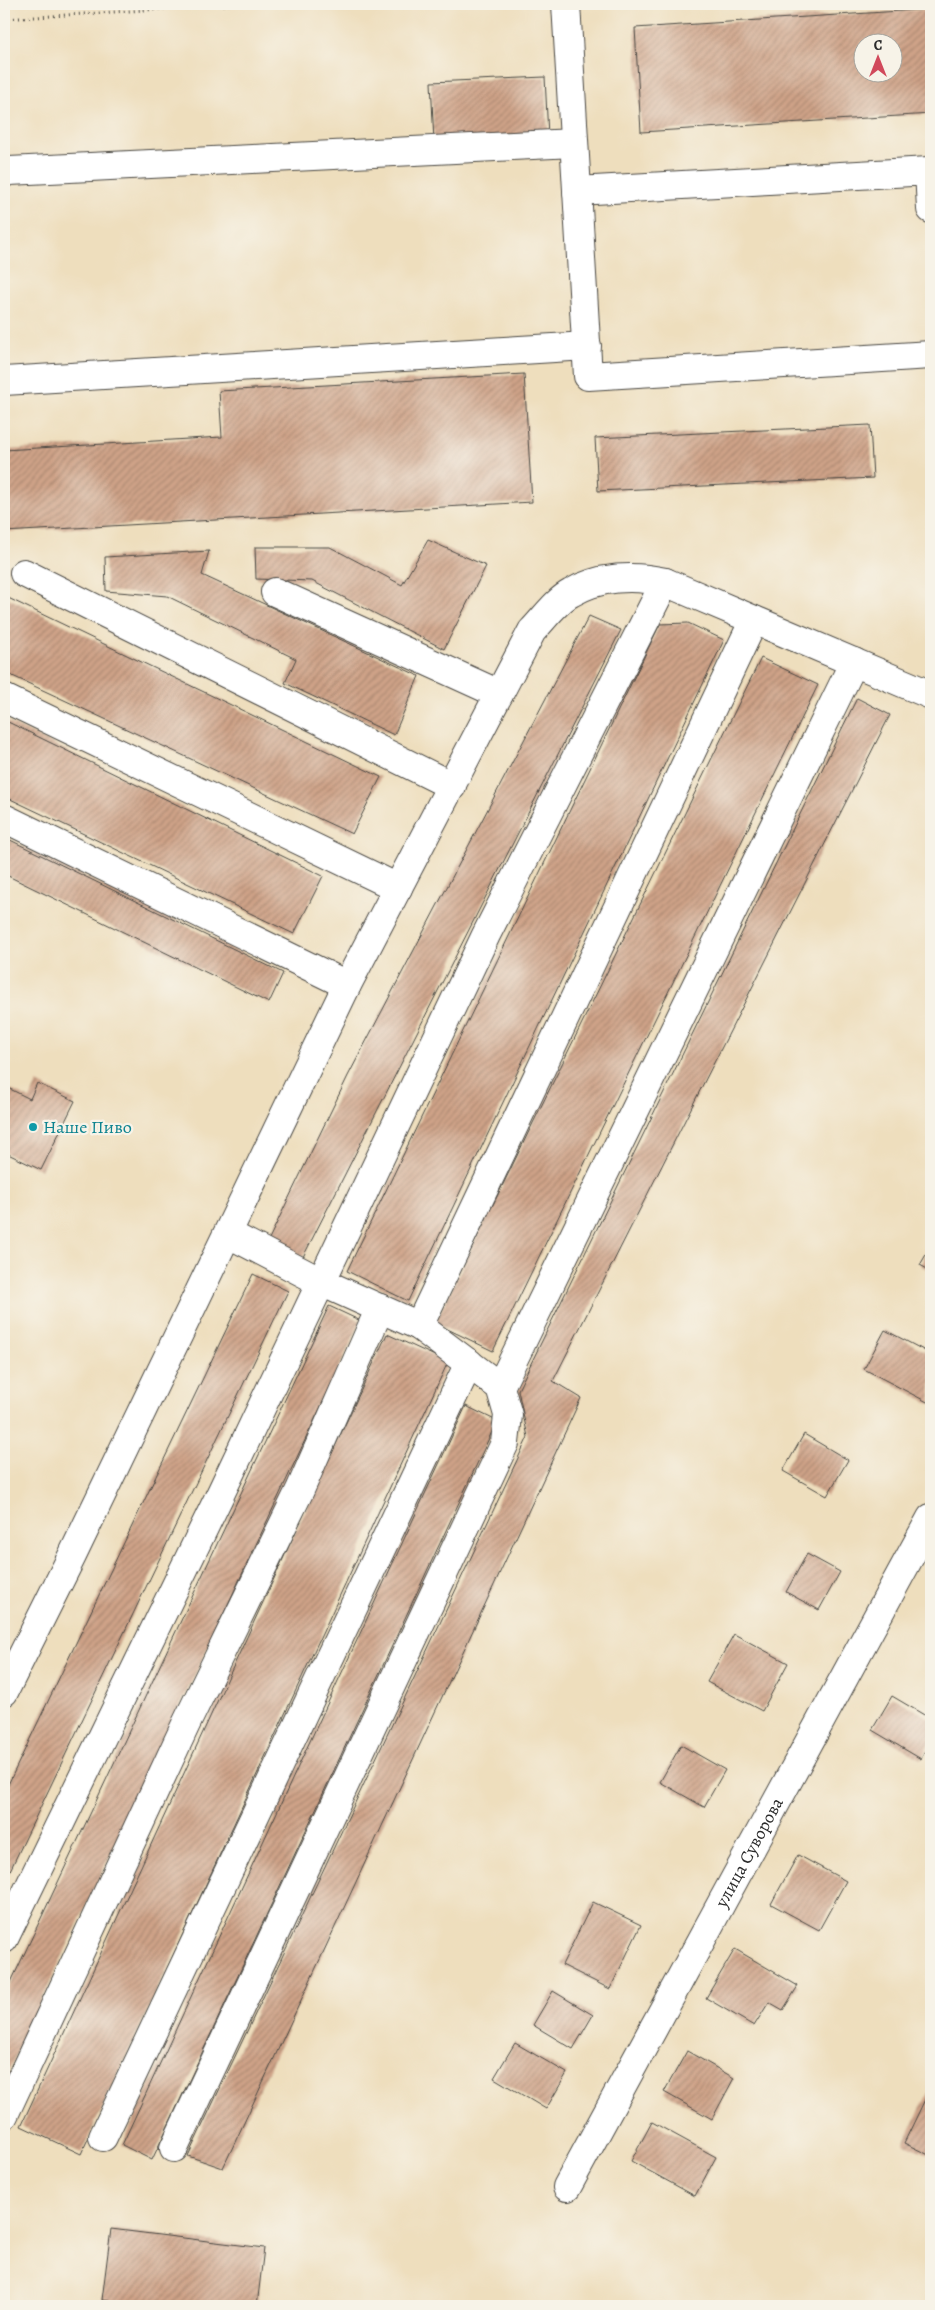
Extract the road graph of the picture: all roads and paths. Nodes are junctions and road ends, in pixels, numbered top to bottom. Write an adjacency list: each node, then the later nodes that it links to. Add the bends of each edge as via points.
1 (239, 4): 3 (path)
2 (566, 4): 4 (street)
3 (4, 19)
4 (574, 143): 5 (street); 6 (street)
5 (4, 173)
6 (577, 191): 7 (street, via 929,171); 8 (street)
7 (931, 209)
8 (586, 346): 9 (street, via 588,376); 10 (street)
9 (931, 355)
10 (4, 381)
11 (24, 573): 19 (street)
12 (665, 582): 14 (street); 16 (street, via 649,578 604,579 570,593 532,631); 24 (street, via 486,935)
13 (275, 592): 16 (street)
14 (754, 620): 15 (street); 26 (street)
15 (854, 662): 17 (street); 28 (street)
16 (499, 694): 19 (street)
17 (931, 695)
18 (4, 698): 21 (street)
19 (452, 786): 21 (street)
20 (4, 818): 22 (street)
21 (398, 888): 22 (street)
22 (348, 985): 23 (street)
23 (229, 1234): 24 (street); 30 (street)
24 (321, 1282): 25 (street); 31 (street)
25 (380, 1308): 26 (street); 32 (street, via 300,1490 186,1724)
26 (419, 1326): 27 (street)
27 (469, 1363): 28 (street); 33 (street)
28 (500, 1386): 34 (street, via 508,1415 505,1443)
29 (931, 1518): 35 (street, улица Суворова)
30 (4, 1692)
31 (4, 1939)
32 (4, 2115)
33 (103, 2137)
34 (174, 2148)
35 (567, 2187)

